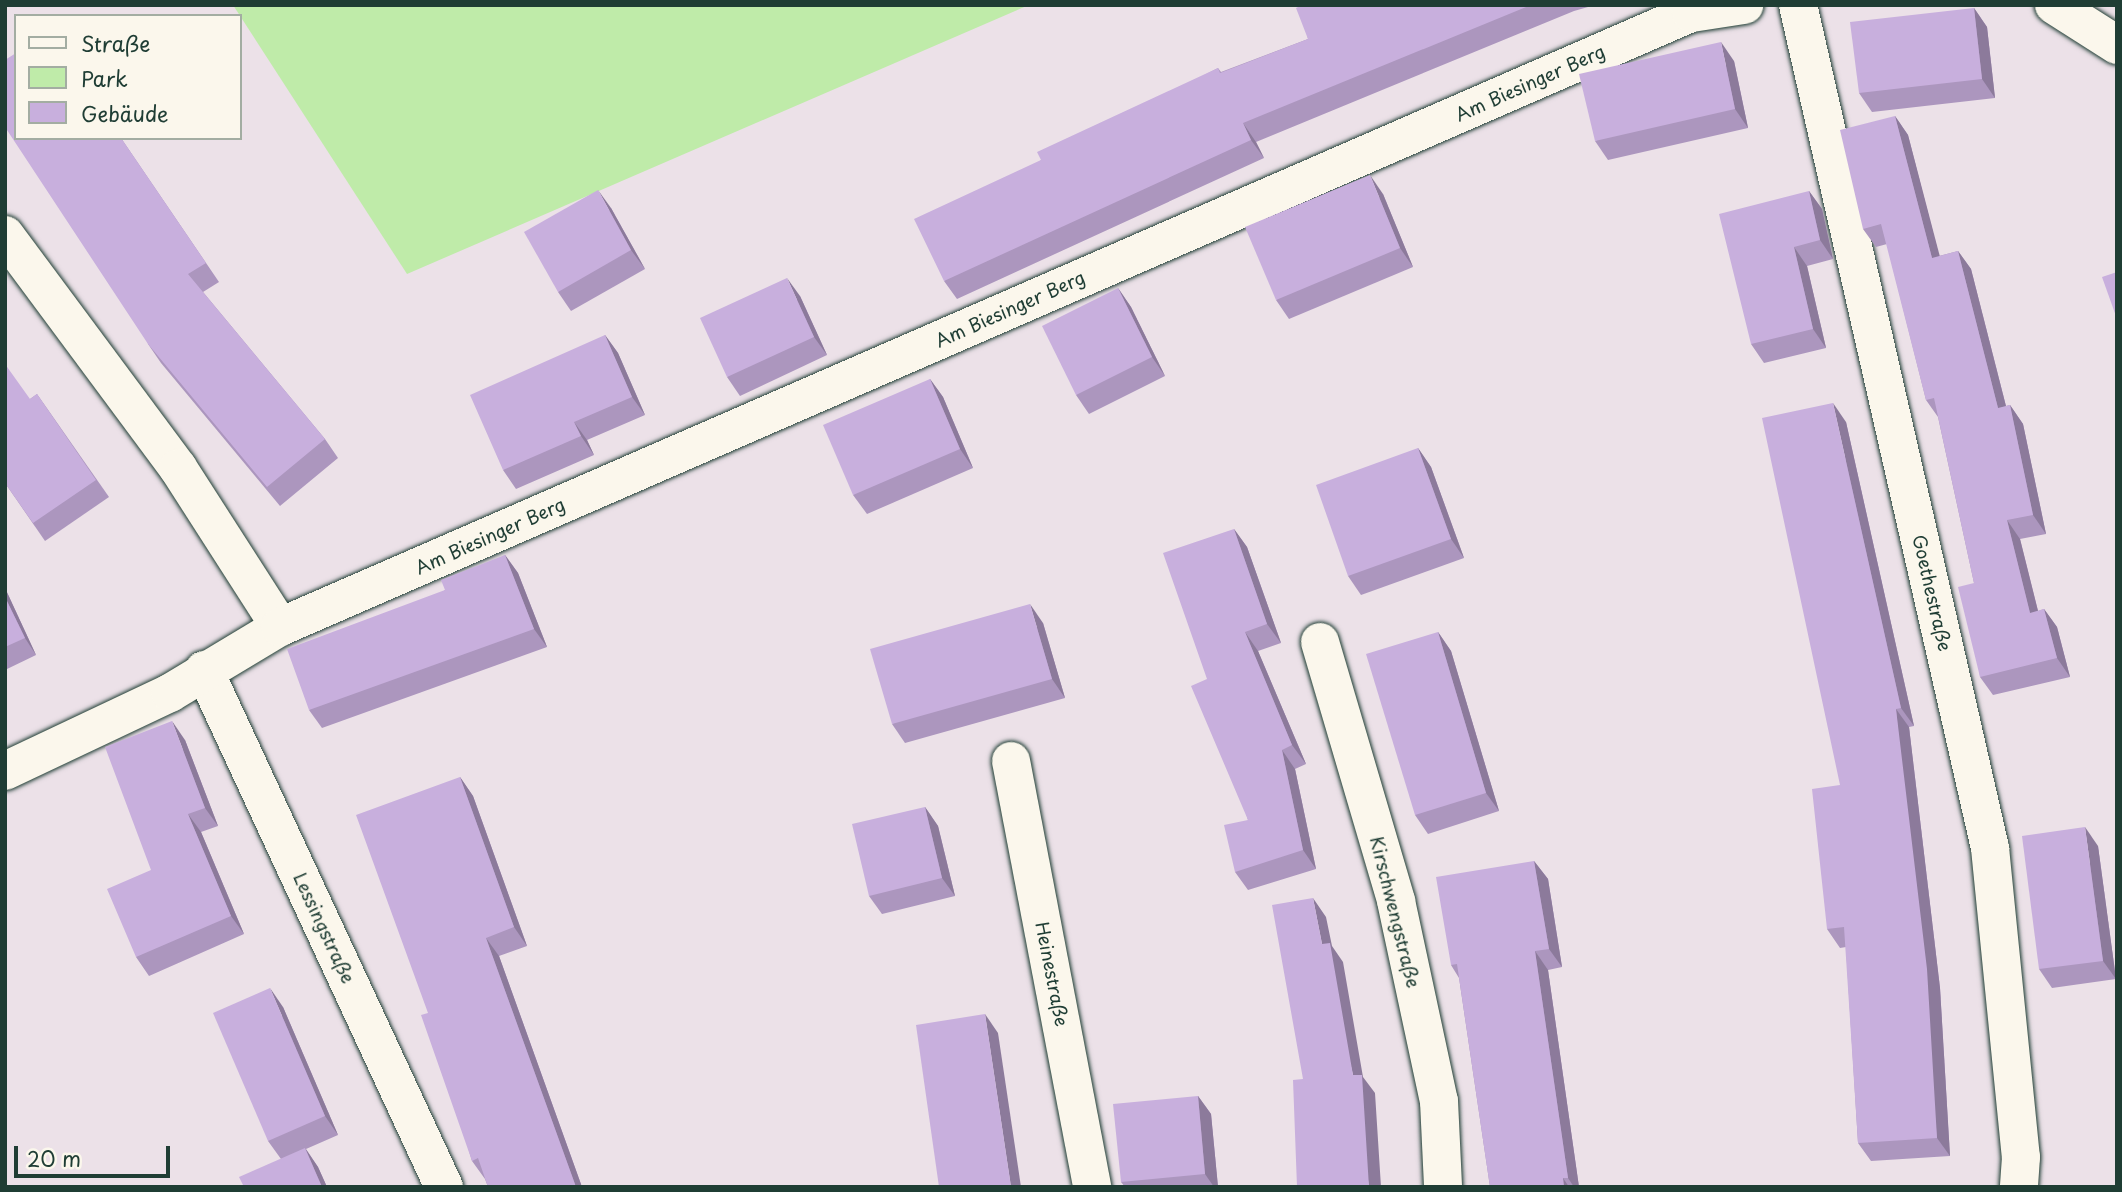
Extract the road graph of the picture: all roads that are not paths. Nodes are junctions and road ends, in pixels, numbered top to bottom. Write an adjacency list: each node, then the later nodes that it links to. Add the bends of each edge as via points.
1 (1744, 5): 6 (street, Am Biesinger Berg, via 1692,13)
2 (1798, 5): 14 (street, Goethestraße, via 1990,848 2021,1157)
3 (2054, 5): 4 (street)
4 (2117, 46)
5 (5, 236): 6 (street, via 178,468)
6 (280, 627): 8 (street, Am Biesinger Berg)
7 (1320, 642): 13 (street, Kirschwengstraße, via 1396,901 1439,1101)
8 (204, 670): 10 (street, Am Biesinger Berg, via 170,693); 11 (street, Lessingstraße)
9 (1012, 761): 12 (street, Heinestraße)
10 (5, 771)
11 (444, 1187)
12 (1091, 1187)
13 (1443, 1187)
14 (2019, 1187)

